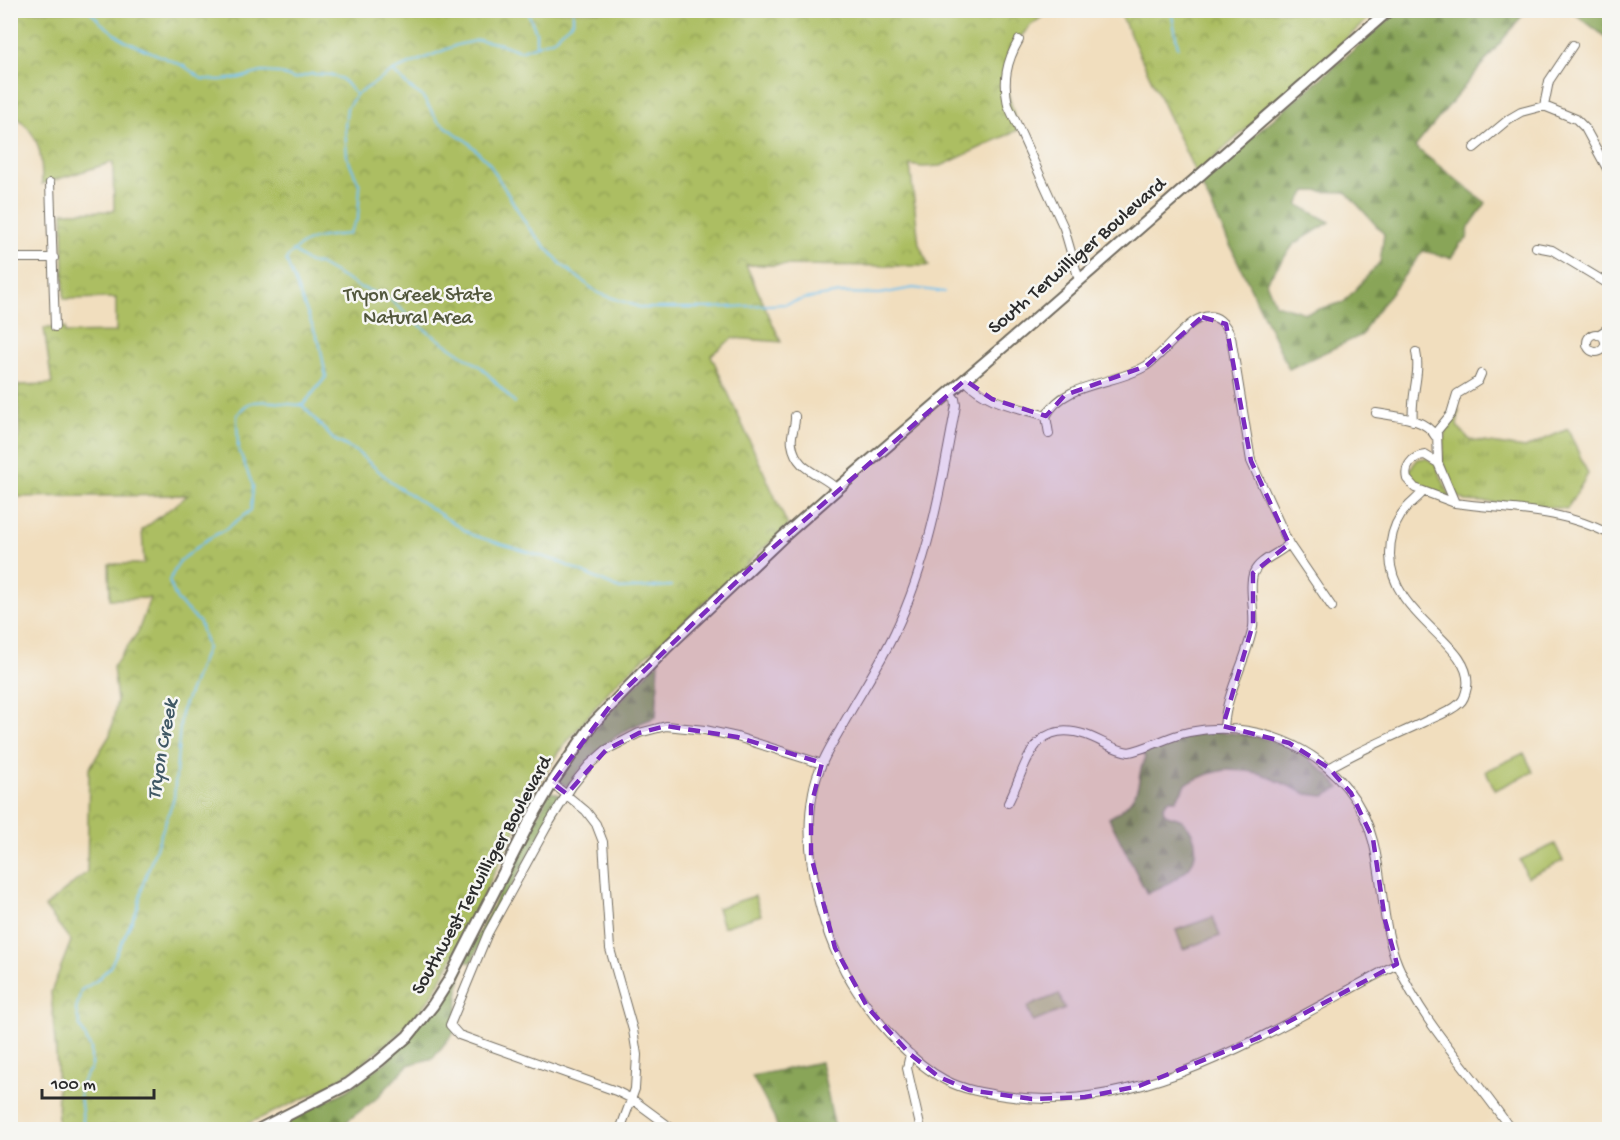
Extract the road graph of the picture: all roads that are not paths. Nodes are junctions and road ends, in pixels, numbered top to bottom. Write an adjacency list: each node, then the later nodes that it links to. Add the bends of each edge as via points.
1 (1389, 10): 11 (main road, South Terwilliger Boulevard)
2 (1019, 40): 11 (street, via 1007,67 1008,105 1064,228)
3 (1573, 45): 4 (street, via 1550,81)
4 (1544, 106): 5 (street, via 1509,118); 6 (street, via 1576,119 1585,128)
5 (1474, 148)
6 (1610, 174)
7 (50, 183): 10 (street)
8 (1536, 247): 12 (street, via 1552,250)
9 (10, 255): 10 (street)
10 (54, 258): 13 (street)
11 (1079, 280): 18 (main road, South Terwilliger Boulevard)
12 (1610, 285)
13 (55, 327)
14 (1610, 327): 15 (street)
15 (1598, 335)
16 (1416, 352): 23 (street)
17 (1481, 374): 25 (street, via 1478,381 1455,396 1452,411)
18 (965, 380): 19 (main road, South Terwilliger Boulevard); 22 (street, via 992,399)
19 (950, 393): 27 (main road, South Terwilliger Boulevard); 35 (street, via 956,405 929,540 898,626)
20 (1376, 413): 23 (street)
21 (795, 416): 27 (street, via 791,437 796,457 807,470)
22 (1046, 416): 24 (street); 32 (street, via 1065,395 1120,379 1146,366 1191,323 1202,317 1215,318 1226,324 1231,338 1253,468)
23 (1413, 421): 25 (street, via 1429,427)
24 (1048, 434)
25 (1436, 437): 26 (street)
26 (1438, 463): 28 (street, via 1422,455 1407,468 1408,482); 29 (street)
27 (837, 489): 30 (main road, South Terwilliger Boulevard)
28 (1423, 492): 29 (street); 36 (street, via 1401,515 1392,535 1392,574 1414,612 1459,657 1467,673 1466,691 1461,703)
29 (1455, 503): 31 (street, via 1559,514)
30 (790, 530): 37 (main road, Southwest Terwilliger Boulevard, via 616,698)
31 (1610, 534)
32 (1289, 544): 33 (street); 34 (street, via 1261,562 1253,573 1253,624 1228,700)
33 (1332, 607)
34 (1224, 728): 36 (street, via 1266,734 1289,743); 39 (street, via 1189,732 1129,752 1078,733 1064,730 1049,734 1028,757)
35 (822, 764): 38 (street, via 737,737 666,726 639,733 606,750); 41 (street, via 814,786 810,819 812,866 819,901 838,957 856,990)
36 (1329, 768): 40 (street, via 1352,794 1368,824)
37 (552, 783): 38 (street); 43 (main road, Southwest Terwilliger Boulevard, via 449,980 408,1036 348,1084)
38 (567, 794): 42 (street, via 592,817 603,842 610,949 636,1047); 42 (street, via 482,946 451,1022 452,1028 459,1035)
39 (1008, 804)
40 (1397, 964): 41 (street, via 1258,1038 1152,1083 1120,1091 1049,1099 1007,1096 962,1088 939,1077); 47 (street, via 1428,1021)
41 (910, 1054): 46 (street, via 907,1068)
42 (632, 1099): 44 (street); 45 (street)
43 (258, 1130)
44 (620, 1130)
45 (674, 1130)
46 (921, 1130)
47 (1512, 1130)

